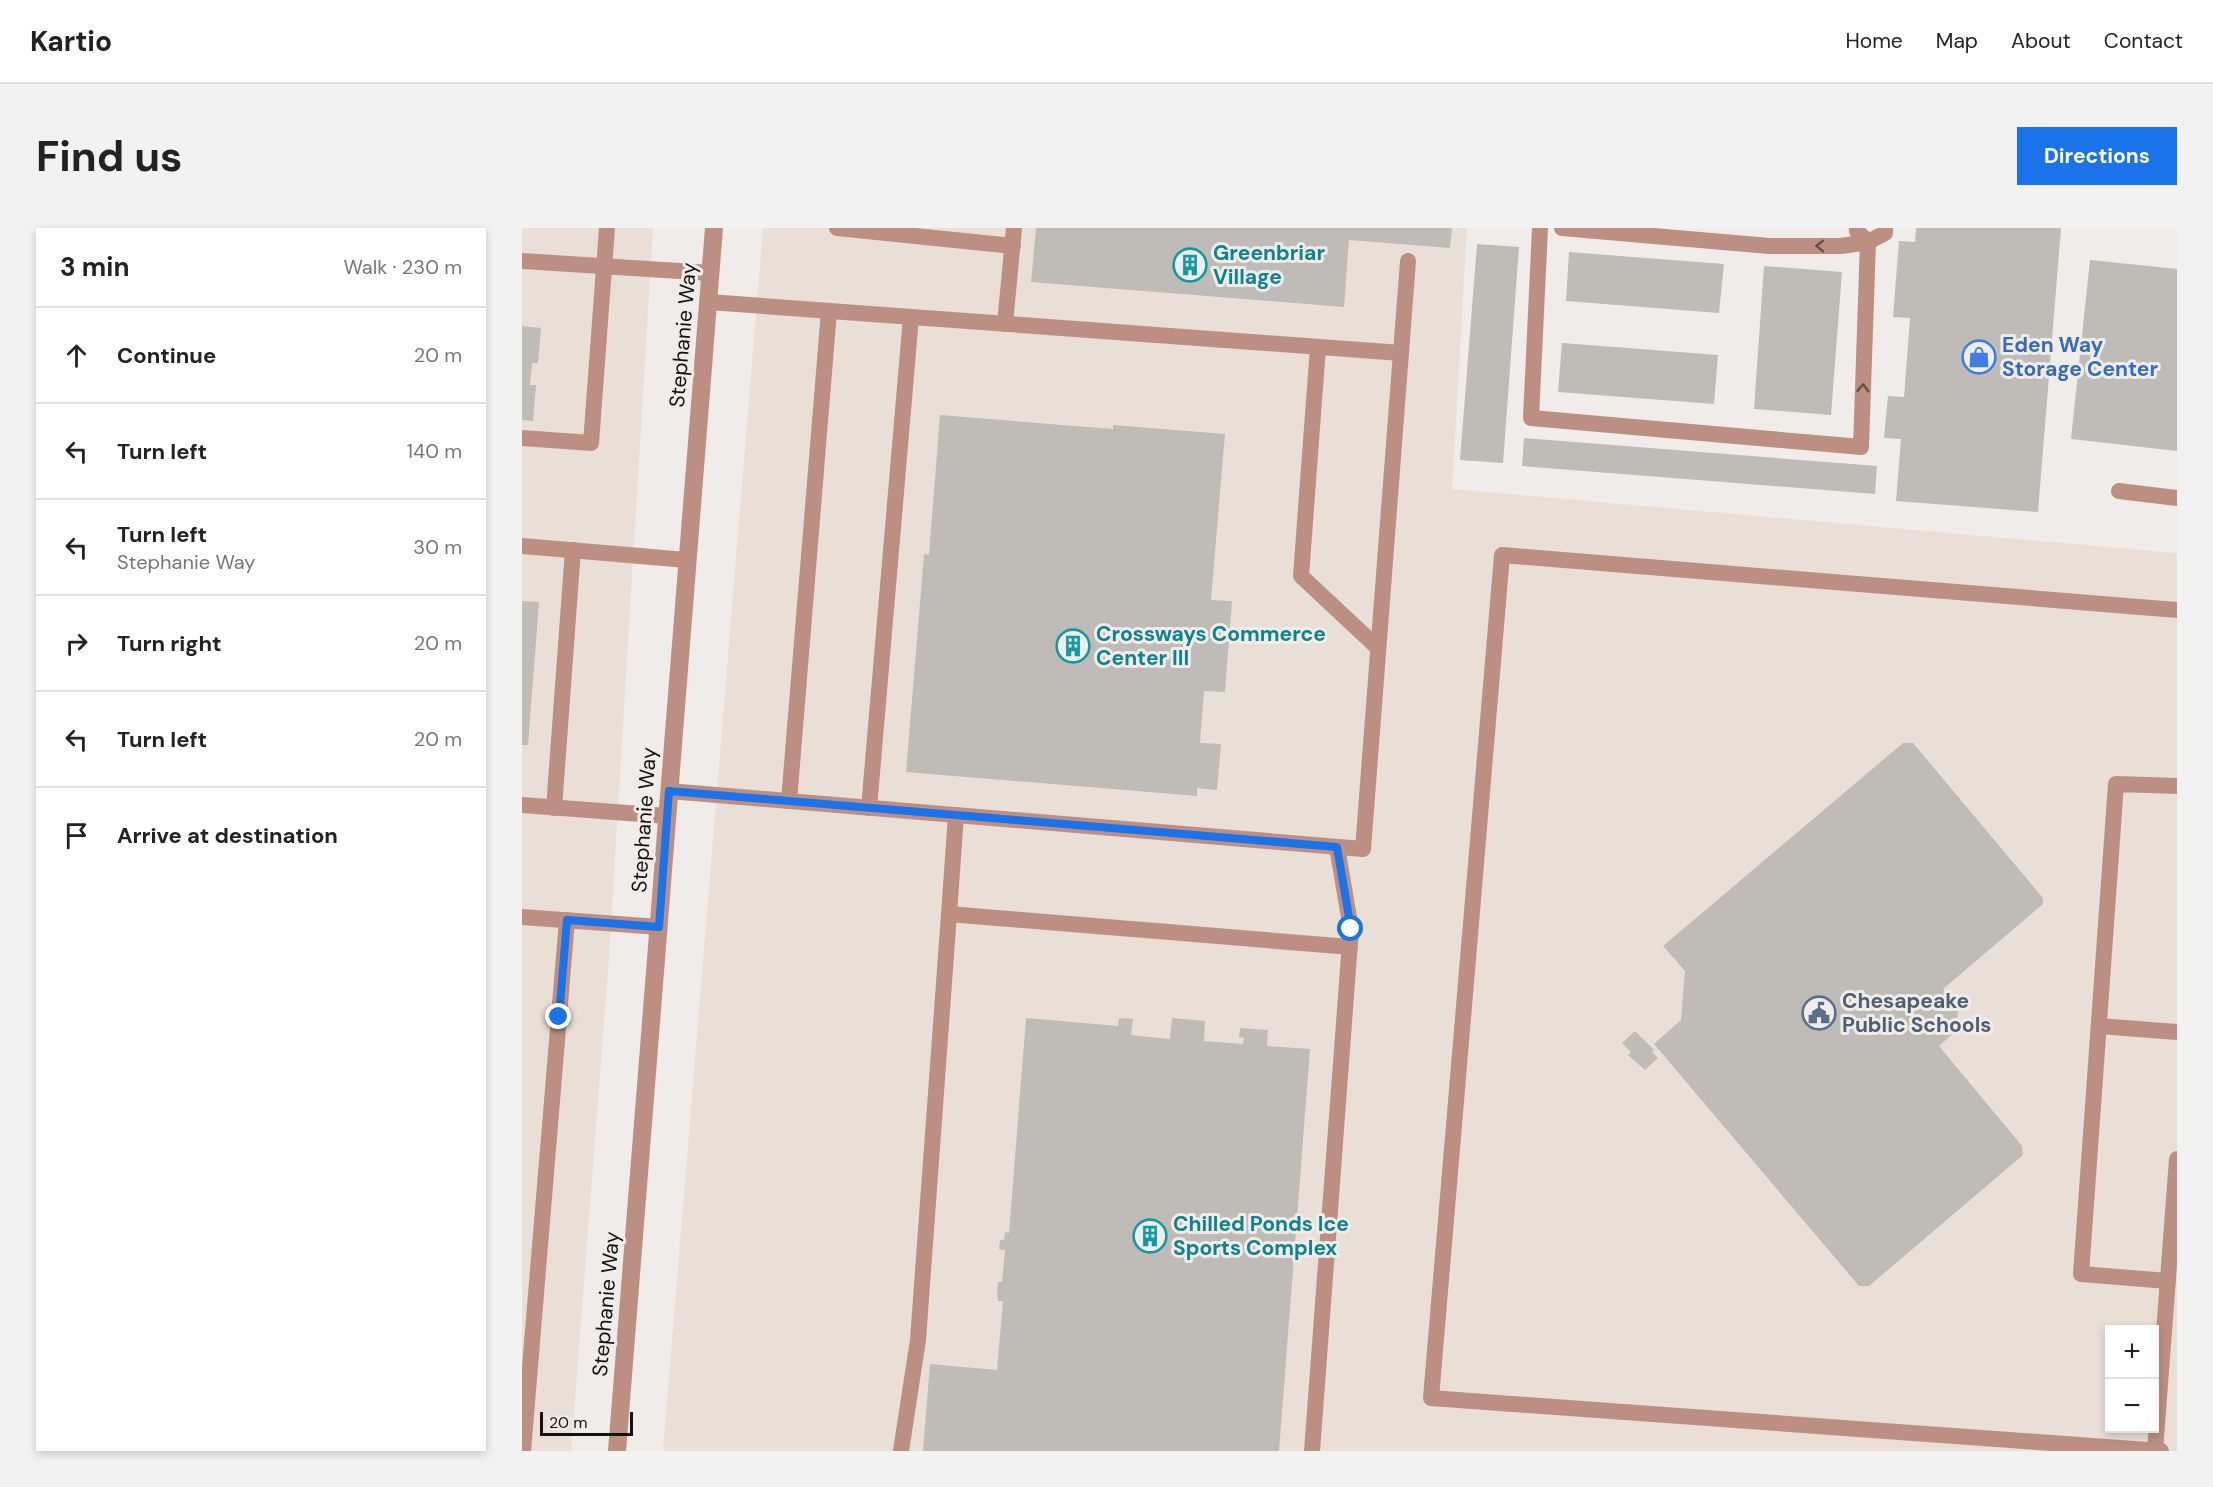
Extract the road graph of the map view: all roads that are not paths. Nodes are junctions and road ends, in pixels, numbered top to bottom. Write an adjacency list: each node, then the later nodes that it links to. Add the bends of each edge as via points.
1 (607, 228): 13 (lane)
2 (714, 228): 14 (street, Stephanie Way)
3 (837, 228): 10 (lane)
4 (1014, 228): 10 (lane)
5 (1540, 228): 9 (lane, one-way to 9, via 1531,418 1861,447)
6 (1562, 228): 9 (lane, one-way to 6, via 1770,246)
7 (1857, 228): 9 (lane)
8 (1885, 228): 9 (lane, via 1885,233)
9 (1868, 242)
10 (1013, 246): 18 (lane)
11 (522, 261): 13 (lane)
12 (1408, 261): 20 (lane)
13 (604, 266): 14 (lane); 21 (lane, via 591,443)
14 (711, 273): 15 (street, Stephanie Way)
15 (709, 302): 16 (lane); 26 (street, Stephanie Way)
16 (829, 311): 17 (lane); 31 (lane)
17 (911, 317): 18 (lane); 34 (lane)
18 (1005, 324): 19 (lane)
19 (1318, 347): 20 (lane); 28 (lane, via 1301,576)
20 (1401, 353): 28 (lane)
21 (522, 438)
22 (2119, 491): 23 (lane)
23 (2177, 498)
24 (522, 546): 25 (lane)
25 (573, 550): 26 (lane); 33 (lane)
26 (687, 560): 30 (street, Stephanie Way)
27 (2177, 610): 47 (lane, via 1502,555 1431,1398)
28 (1378, 648): 37 (lane, via 1362,849)
29 (2177, 786): 43 (lane, via 2116,784)
30 (669, 791): 31 (lane); 36 (street, Stephanie Way)
31 (789, 801): 34 (lane)
32 (522, 805): 33 (lane)
33 (554, 807): 36 (lane)
34 (869, 808): 35 (lane)
35 (956, 815): 37 (lane); 38 (lane)
36 (667, 816): 41 (street, Stephanie Way)
37 (1337, 847): 42 (lane, via 1351,929)
38 (950, 914): 42 (lane); 50 (lane, via 918,1340)
39 (522, 917): 40 (lane)
40 (567, 920): 41 (lane); 48 (lane)
41 (659, 927): 49 (street, Stephanie Way)
42 (1350, 947): 51 (lane)
43 (2099, 1026): 44 (lane); 46 (lane, via 2081,1274)
44 (2177, 1032)
45 (2177, 1159): 46 (lane)
46 (2168, 1281): 47 (lane)
47 (2155, 1450): 52 (lane)
48 (523, 1451)
49 (617, 1451)
50 (901, 1451)
51 (1312, 1451)
52 (2161, 1451)

